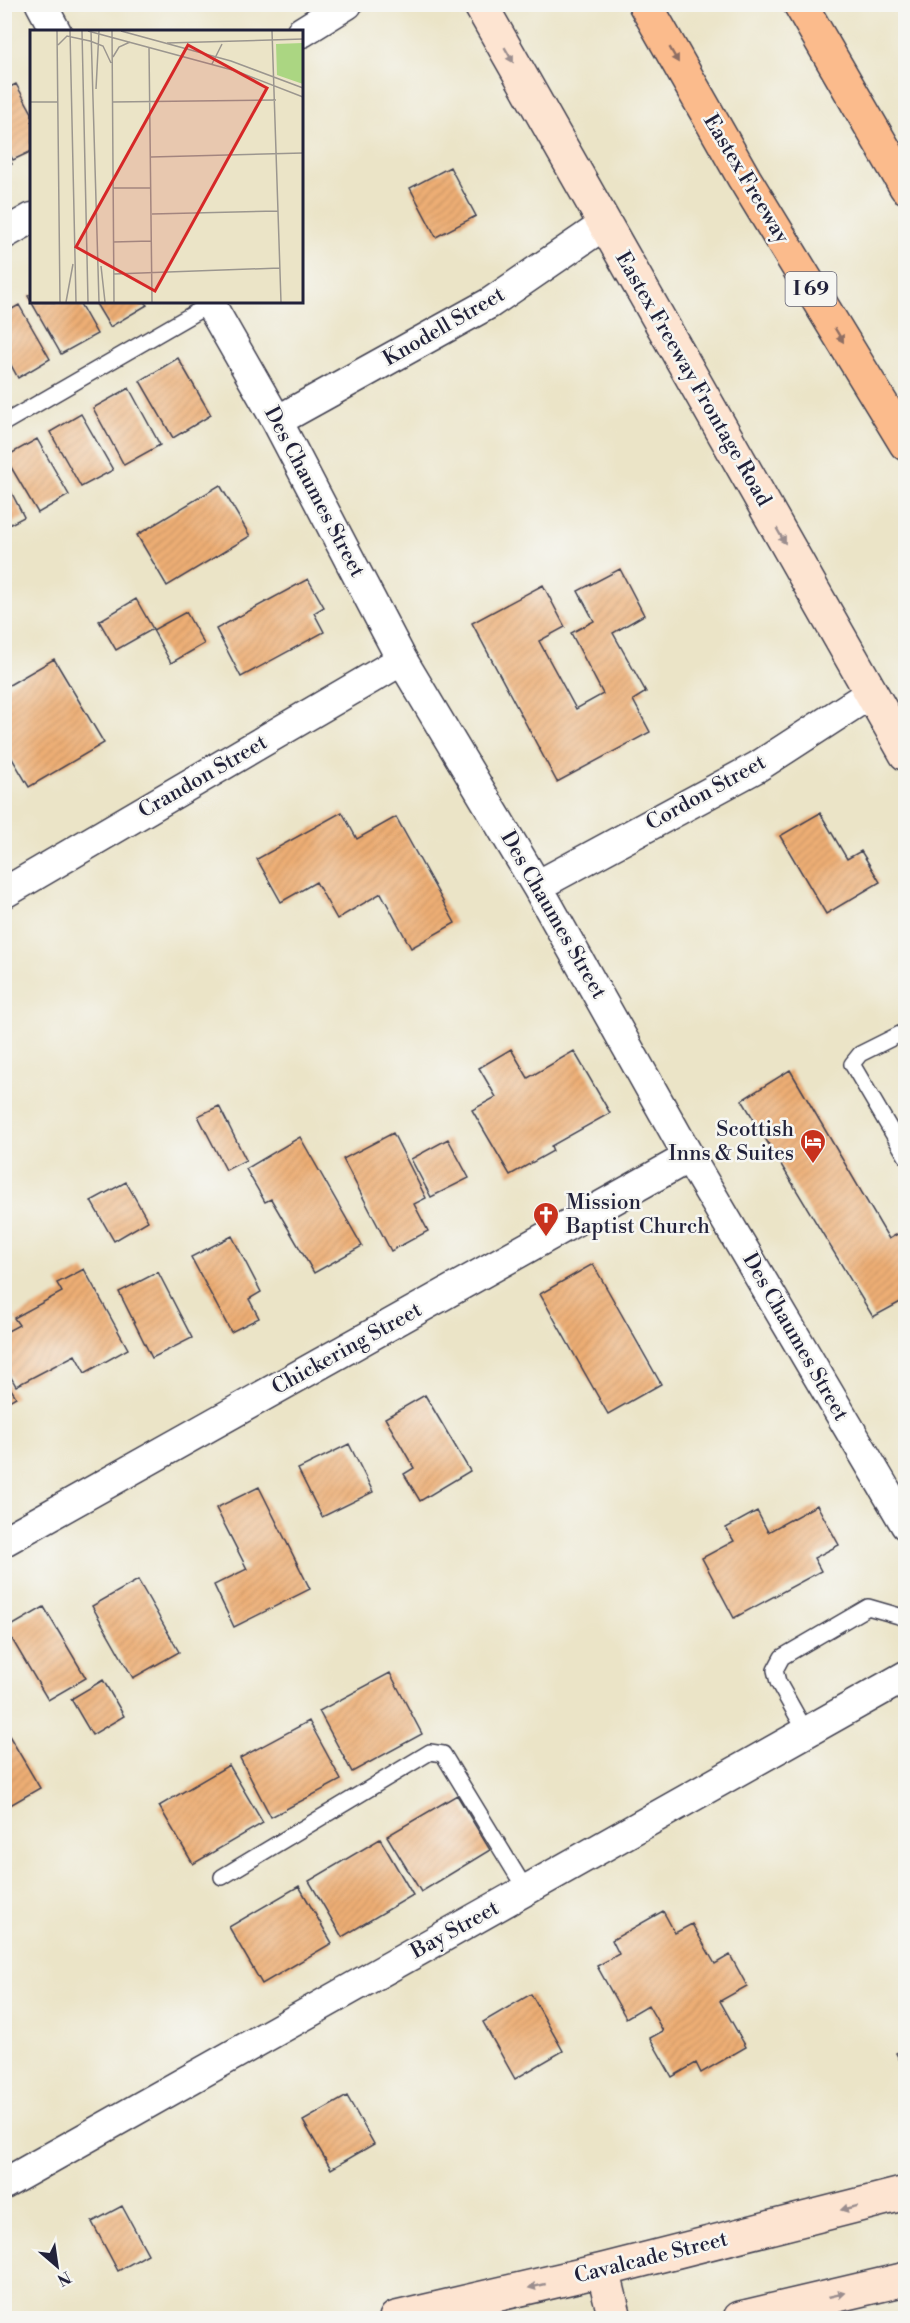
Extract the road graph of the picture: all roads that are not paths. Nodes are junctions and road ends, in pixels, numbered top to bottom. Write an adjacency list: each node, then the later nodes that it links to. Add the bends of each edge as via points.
1 (41, 4): 6 (street)
2 (347, 4): 7 (street)
3 (480, 4): 10 (main road, Eastex Freeway Frontage Road, one-way to 10)
4 (645, 4): 15 (highway, Eastex Freeway / I 69, one-way to 15, via 744,178)
5 (800, 4): 8 (highway)
6 (55, 30)
7 (303, 31)
8 (906, 188)
9 (30, 219): 11 (street)
10 (605, 224): 13 (street, Knodell Street, via 490,303); 17 (main road, Eastex Freeway Frontage Road, one-way to 17)
11 (4, 234)
12 (209, 303): 13 (street, Des Chaumes Street); 14 (lane)
13 (277, 421): 16 (street, Des Chaumes Street)
14 (4, 423)
15 (906, 444)
16 (402, 660): 19 (street, Des Chaumes Street); 20 (street, Crandon Street)
17 (871, 693): 18 (main road, Eastex Freeway Frontage Road); 19 (street, Cordon Street, via 757,767)
18 (906, 754)
19 (537, 886): 22 (street, Des Chaumes Street)
20 (4, 893)
21 (906, 1030): 23 (lane, via 860,1054 852,1064)
22 (689, 1156): 24 (street, Des Chaumes Street); 25 (street, Chickering Street)
23 (906, 1156)
24 (906, 1525)
25 (4, 1541)
26 (906, 1618): 28 (lane, via 868,1607 782,1657 775,1670 778,1682)
27 (906, 1676): 28 (street, Bay Street)
28 (806, 1732): 30 (street, Bay Street)
29 (222, 1877): 30 (lane, via 430,1752 443,1754)
30 (526, 1890): 31 (street, Bay Street)
31 (4, 2184)
32 (906, 2193): 33 (main road, Cavalcade Street, one-way to 33)
33 (603, 2270): 35 (main road, Cavalcade Street, one-way to 35); 36 (main road)
34 (906, 2279): 37 (main road, one-way to 34)
35 (396, 2319)
36 (615, 2319)
37 (740, 2319)

